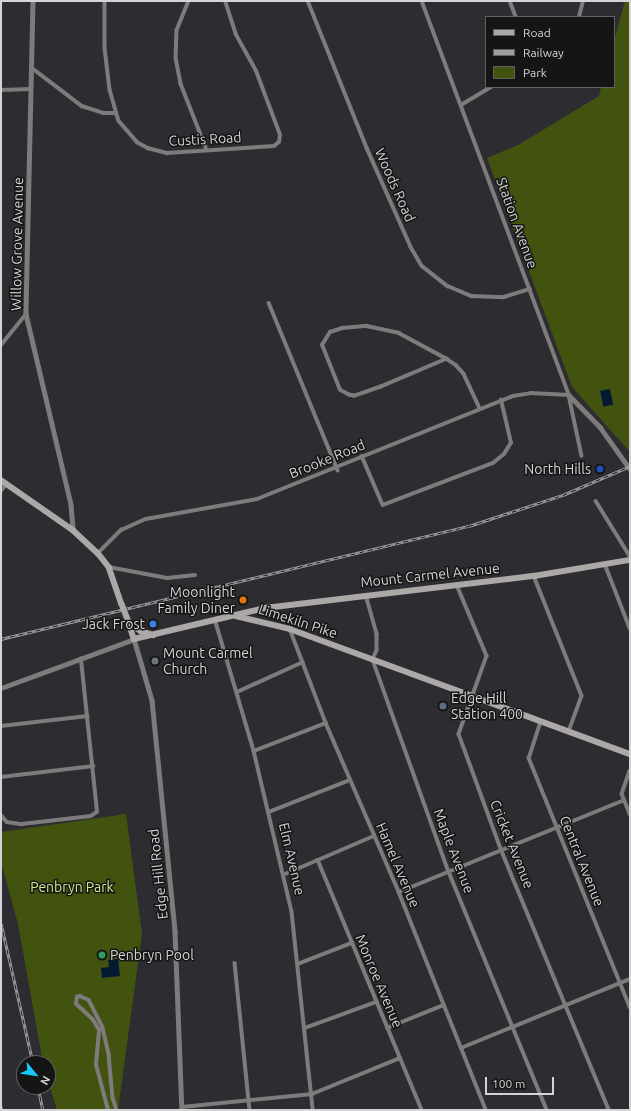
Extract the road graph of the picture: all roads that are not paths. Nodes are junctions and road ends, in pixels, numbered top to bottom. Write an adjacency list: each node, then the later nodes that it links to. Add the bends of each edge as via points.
1 (33, 1): 11 (street, Willow Grove Avenue)
2 (105, 1): 16 (street, Custis Road, via 106,61)
3 (189, 1): 17 (street, via 177,30 177,62 181,84)
4 (225, 1): 17 (street, Custis Road, via 236,35 256,71 280,135 279,142 271,147)
5 (308, 1): 18 (street, Woods Road, via 367,148 422,266 448,286 472,296 504,297)
6 (422, 1): 15 (street, Station Avenue)
7 (510, 1): 9 (street)
8 (583, 1): 10 (street)
9 (516, 16)
10 (578, 16)
11 (32, 68): 13 (street, Willow Grove Avenue); 16 (street, via 82,106 103,113)
12 (489, 88): 15 (street)
13 (31, 89): 14 (street); 20 (street, Willow Grove Avenue)
14 (1, 90)
15 (461, 105): 18 (street, Station Avenue)
16 (116, 112): 17 (street, Custis Road, via 128,133 148,148 167,153)
17 (207, 150)
18 (530, 289): 23 (street, Station Avenue)
19 (269, 303): 28 (street)
20 (26, 314): 21 (street); 33 (street, Willow Grove Avenue, via 71,505)
21 (1, 346)
22 (447, 359): 22 (street, via 374,389 349,395 337,385 323,350 330,332 356,326 387,329); 25 (street, via 464,374)
23 (569, 395): 24 (street, Brooke Road, via 532,393); 27 (street, Station Avenue); 29 (street, via 600,427)
24 (501, 400): 25 (street, Brooke Road); 26 (street, via 510,443 504,454 493,463 384,505)
25 (480, 408): 26 (street, Brooke Road)
26 (362, 456): 28 (street, Brooke Road)
27 (582, 456)
28 (338, 469): 34 (street, Brooke Road, via 256,499 137,522 112,537)
29 (630, 469)
30 (3, 482): 31 (street); 33 (main road)
31 (1, 490)
32 (596, 501): 35 (street)
33 (73, 530): 34 (main road)
34 (98, 553): 38 (main road)
35 (630, 556)
36 (630, 560): 37 (main road, Mount Carmel Avenue)
37 (605, 564): 40 (main road, Mount Carmel Avenue); 46 (street)
38 (109, 567): 39 (street, via 167,578); 45 (main road, bridge)
39 (195, 575)
40 (534, 576): 41 (main road, Mount Carmel Avenue); 60 (street, via 582,696)
41 (456, 584): 42 (main road, Mount Carmel Avenue); 55 (street, Cricket Avenue, via 487,656)
42 (366, 594): 43 (main road, Mount Carmel Avenue); 51 (street, via 377,634 377,650)
43 (232, 615): 44 (main road, Limekiln Pike); 47 (main road, Limekiln Pike, via 262,620)
44 (215, 619): 48 (main road, Limekiln Pike); 54 (street, Elm Avenue)
45 (128, 621): 48 (main road, via 141,632); 49 (main road)
46 (630, 628)
47 (290, 629): 51 (main road, Limekiln Pike); 52 (street, Hamel Avenue)
48 (154, 635): 49 (main road, Limekiln Pike)
49 (134, 639): 50 (street); 95 (street, Edge Hill Road, via 152,700 175,931)
50 (81, 659): 53 (street); 56 (street)
51 (373, 660): 55 (main road, Limekiln Pike); 75 (street, Maple Avenue)
52 (303, 662): 54 (street); 58 (street, Hamel Avenue)
53 (1, 688)
54 (237, 692): 61 (street, Elm Avenue)
55 (472, 696): 57 (main road, Limekiln Pike); 73 (street, Cricket Avenue, via 459,734)
56 (87, 716): 59 (street); 63 (street)
57 (541, 722): 60 (main road, Limekiln Pike); 71 (street, Central Avenue, via 529,758)
58 (326, 723): 61 (street); 66 (street, Hamel Avenue)
59 (1, 726)
60 (569, 731): 62 (main road, Limekiln Pike)
61 (254, 751): 68 (street, Elm Avenue)
62 (630, 754)
63 (93, 766): 65 (street); 70 (street, via 98,807 97,812 91,816 22,824)
64 (630, 771): 67 (street, via 622,794)
65 (1, 777)
66 (350, 780): 68 (street); 72 (street, Hamel Avenue)
67 (624, 800): 69 (street); 71 (street)
68 (269, 812): 76 (street, Elm Avenue)
69 (630, 814)
70 (1, 815)
71 (557, 827): 73 (street); 82 (street, Central Avenue)
72 (374, 836): 74 (street); 77 (street, Hamel Avenue)
73 (501, 849): 75 (street); 85 (street, Cricket Avenue)
74 (318, 860): 76 (street); 78 (street, Monroe Avenue)
75 (449, 872): 77 (street); 87 (street, Maple Avenue)
76 (283, 875): 80 (street, Elm Avenue, via 292,912)
77 (399, 892): 84 (street, Hamel Avenue)
78 (352, 943): 80 (street); 83 (street, Monroe Avenue)
79 (235, 963): 93 (street)
80 (298, 964): 88 (street, Elm Avenue)
81 (630, 979): 82 (street)
82 (620, 983): 85 (street); 86 (street, Central Avenue)
83 (376, 1002): 88 (street); 89 (street, Monroe Avenue)
84 (444, 1005): 89 (street); 90 (street, Hamel Avenue)
85 (567, 1005): 87 (street); 104 (street, Cricket Avenue)
86 (630, 1007)
87 (514, 1027): 90 (street); 103 (street, Maple Avenue)
88 (305, 1028): 92 (street, Elm Avenue)
89 (387, 1028): 91 (street, Monroe Avenue)
90 (461, 1048): 102 (street, Hamel Avenue)
91 (400, 1058): 92 (street); 101 (street, Monroe Avenue)
92 (312, 1094): 93 (street); 100 (street, Elm Avenue)
93 (249, 1101): 95 (street); 99 (street)
94 (1, 1107): 96 (street)
95 (182, 1109)
96 (2, 1110)
97 (108, 1110): 98 (street, via 96,1065 99,1030 93,1020 76,1004 77,997 90,1000 103,1028)
98 (117, 1110)
99 (250, 1110)
100 (313, 1110)
101 (422, 1110)
102 (486, 1110)
103 (547, 1110)
104 (609, 1110)

